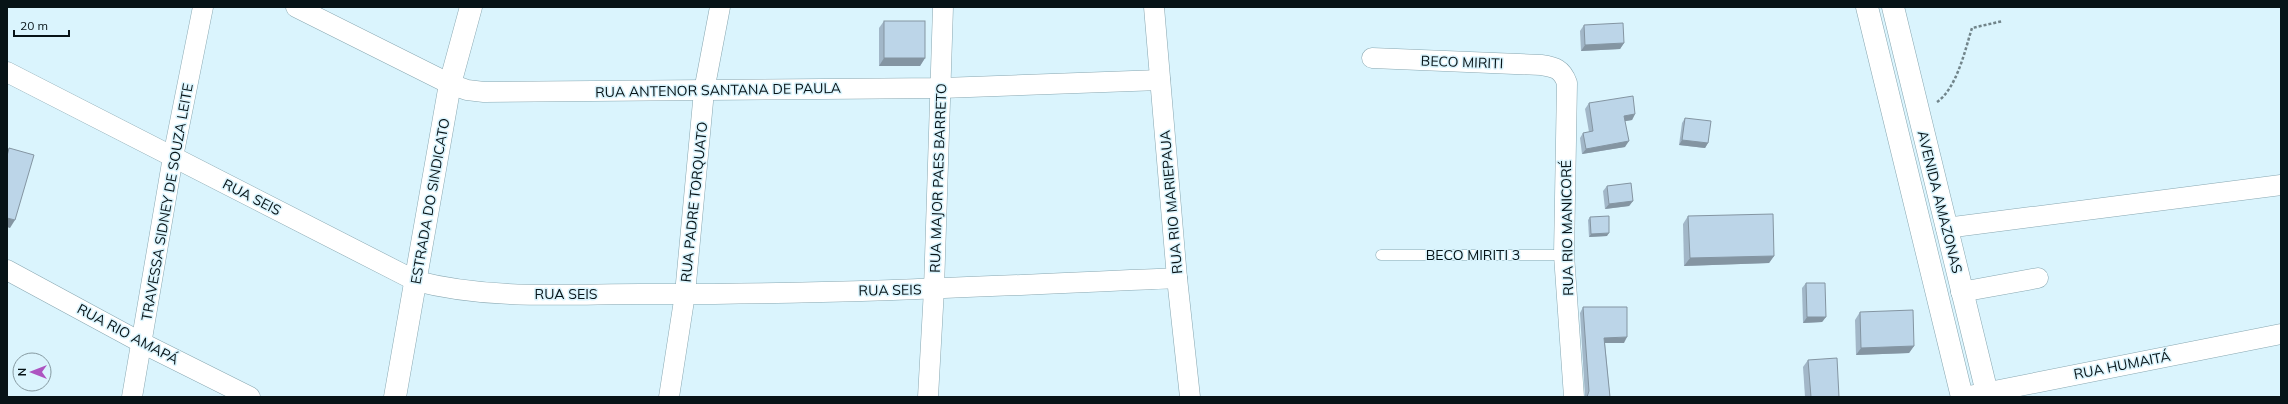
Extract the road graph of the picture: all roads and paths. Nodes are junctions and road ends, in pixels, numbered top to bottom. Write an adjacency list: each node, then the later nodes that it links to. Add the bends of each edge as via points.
1 (203, 7): 18 (street, TRAVESSA SIDNEY DE SOUZA LEITE)
2 (296, 7): 14 (street, RUA ANTENOR SANTANA DE PAULA)
3 (471, 7): 14 (street, ESTRADA DO SINDICATO)
4 (720, 7): 16 (street, RUA PADRE TORQUATO)
5 (943, 7): 15 (street, RUA MAJOR PAES BARRETO)
6 (1154, 7): 13 (street, RUA RIO MARIEPAUA)
7 (1867, 7): 40 (street, AVENIDA AMAZONAS)
8 (1893, 7): 17 (street, AVENIDA AMAZONAS)
9 (2003, 22): 17 (path, via 1972,28 1959,70 1944,97)
10 (1372, 58): 11 (street, BECO MIRITI)
11 (1553, 66): 21 (street, RUA RIO MANICORÉ, via 1563,72 1568,83)
12 (7, 72): 18 (street, RUA SEIS)
13 (1160, 80): 15 (street, RUA ANTENOR SANTANA DE PAULA); 24 (street, RUA RIO MARIEPAUA)
14 (450, 84): 16 (street, RUA ANTENOR SANTANA DE PAULA, via 484,92); 26 (street, ESTRADA DO SINDICATO)
15 (942, 88): 16 (street, RUA ANTENOR SANTANA DE PAULA); 27 (street, RUA MAJOR PAES BARRETO)
16 (704, 91): 29 (street, RUA PADRE TORQUATO)
17 (1918, 114): 20 (street, AVENIDA AMAZONAS)
18 (173, 157): 26 (street, RUA SEIS); 31 (street, TRAVESSA SIDNEY DE SOUZA LEITE)
19 (2281, 185): 20 (street)
20 (1946, 228): 28 (street, AVENIDA AMAZONAS)
21 (1564, 254): 22 (lane, BECO MIRITI 3); 39 (street, RUA RIO MANICORÉ)
22 (1381, 255)
23 (7, 270): 31 (street, RUA RIO AMAPÁ)
24 (1177, 278): 27 (street, RUA SEIS); 38 (street, RUA RIO MARIEPAUA)
25 (2038, 278): 28 (street)
26 (416, 281): 29 (street, RUA SEIS, via 441,288 485,293); 35 (street, ESTRADA DO SINDICATO)
27 (934, 289): 29 (street, RUA SEIS); 37 (street, RUA MAJOR PAES BARRETO)
28 (1961, 292): 32 (street, AVENIDA AMAZONAS)
29 (685, 294): 36 (street, RUA PADRE TORQUATO)
30 (2281, 334): 32 (street, RUA HUMAITÁ)
31 (142, 343): 33 (street, TRAVESSA SIDNEY DE SOUZA LEITE); 34 (street, RUA RIO AMAPÁ)
32 (1988, 395): 40 (street, RUA HUMAITÁ)
33 (132, 397)
34 (250, 397)
35 (395, 397)
36 (669, 397)
37 (928, 397)
38 (1190, 397)
39 (1574, 397)
40 (1963, 397)

